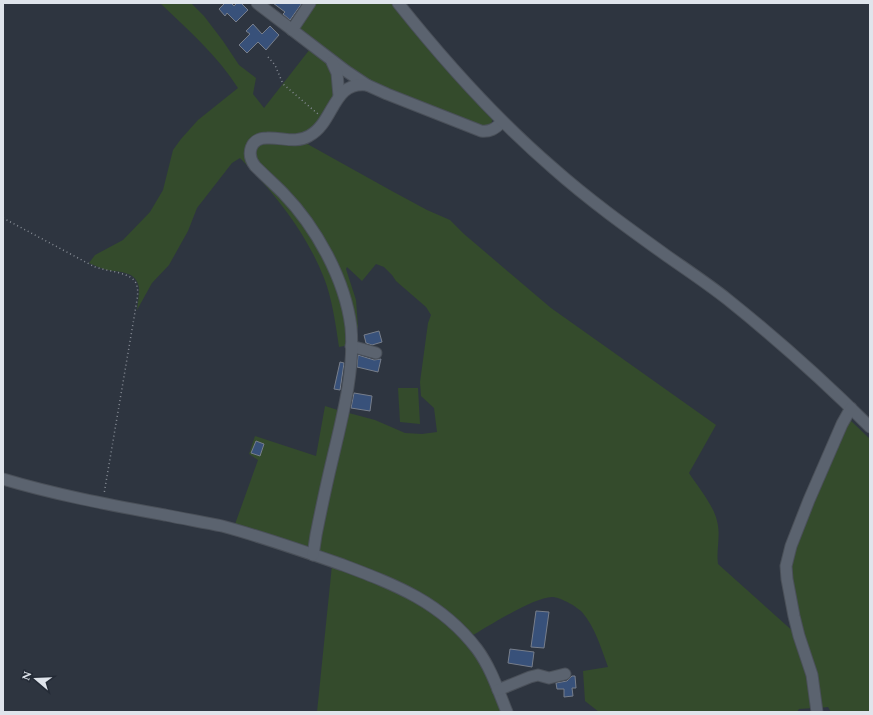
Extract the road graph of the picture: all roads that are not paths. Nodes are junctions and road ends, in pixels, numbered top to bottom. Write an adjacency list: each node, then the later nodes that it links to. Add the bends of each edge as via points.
1 (257, 3): 4 (street)
2 (310, 3): 4 (street)
3 (398, 3): 8 (street, via 452,68)
4 (294, 31): 5 (street)
5 (330, 60): 6 (street); 7 (street, via 337,73)
6 (367, 85): 7 (street, via 350,87); 8 (street, via 481,131 493,130)
7 (339, 96): 9 (street, via 327,118 315,132 303,139 259,140 251,148 250,156 255,166 295,207 324,249 347,304)
8 (502, 122): 11 (street, via 585,195 726,298)
9 (351, 346): 10 (street); 14 (street, via 346,398)
10 (376, 353)
11 (852, 408): 12 (street); 18 (street, via 842,424 790,546 786,566 794,616 812,675)
12 (870, 427)
13 (3, 478): 14 (street, via 103,504 221,526)
14 (313, 554): 16 (street, via 392,584 433,607 455,625 476,648 489,667)
15 (565, 674): 16 (street, via 549,678 538,675)
16 (498, 690): 17 (street)
17 (507, 712)
18 (817, 712)

